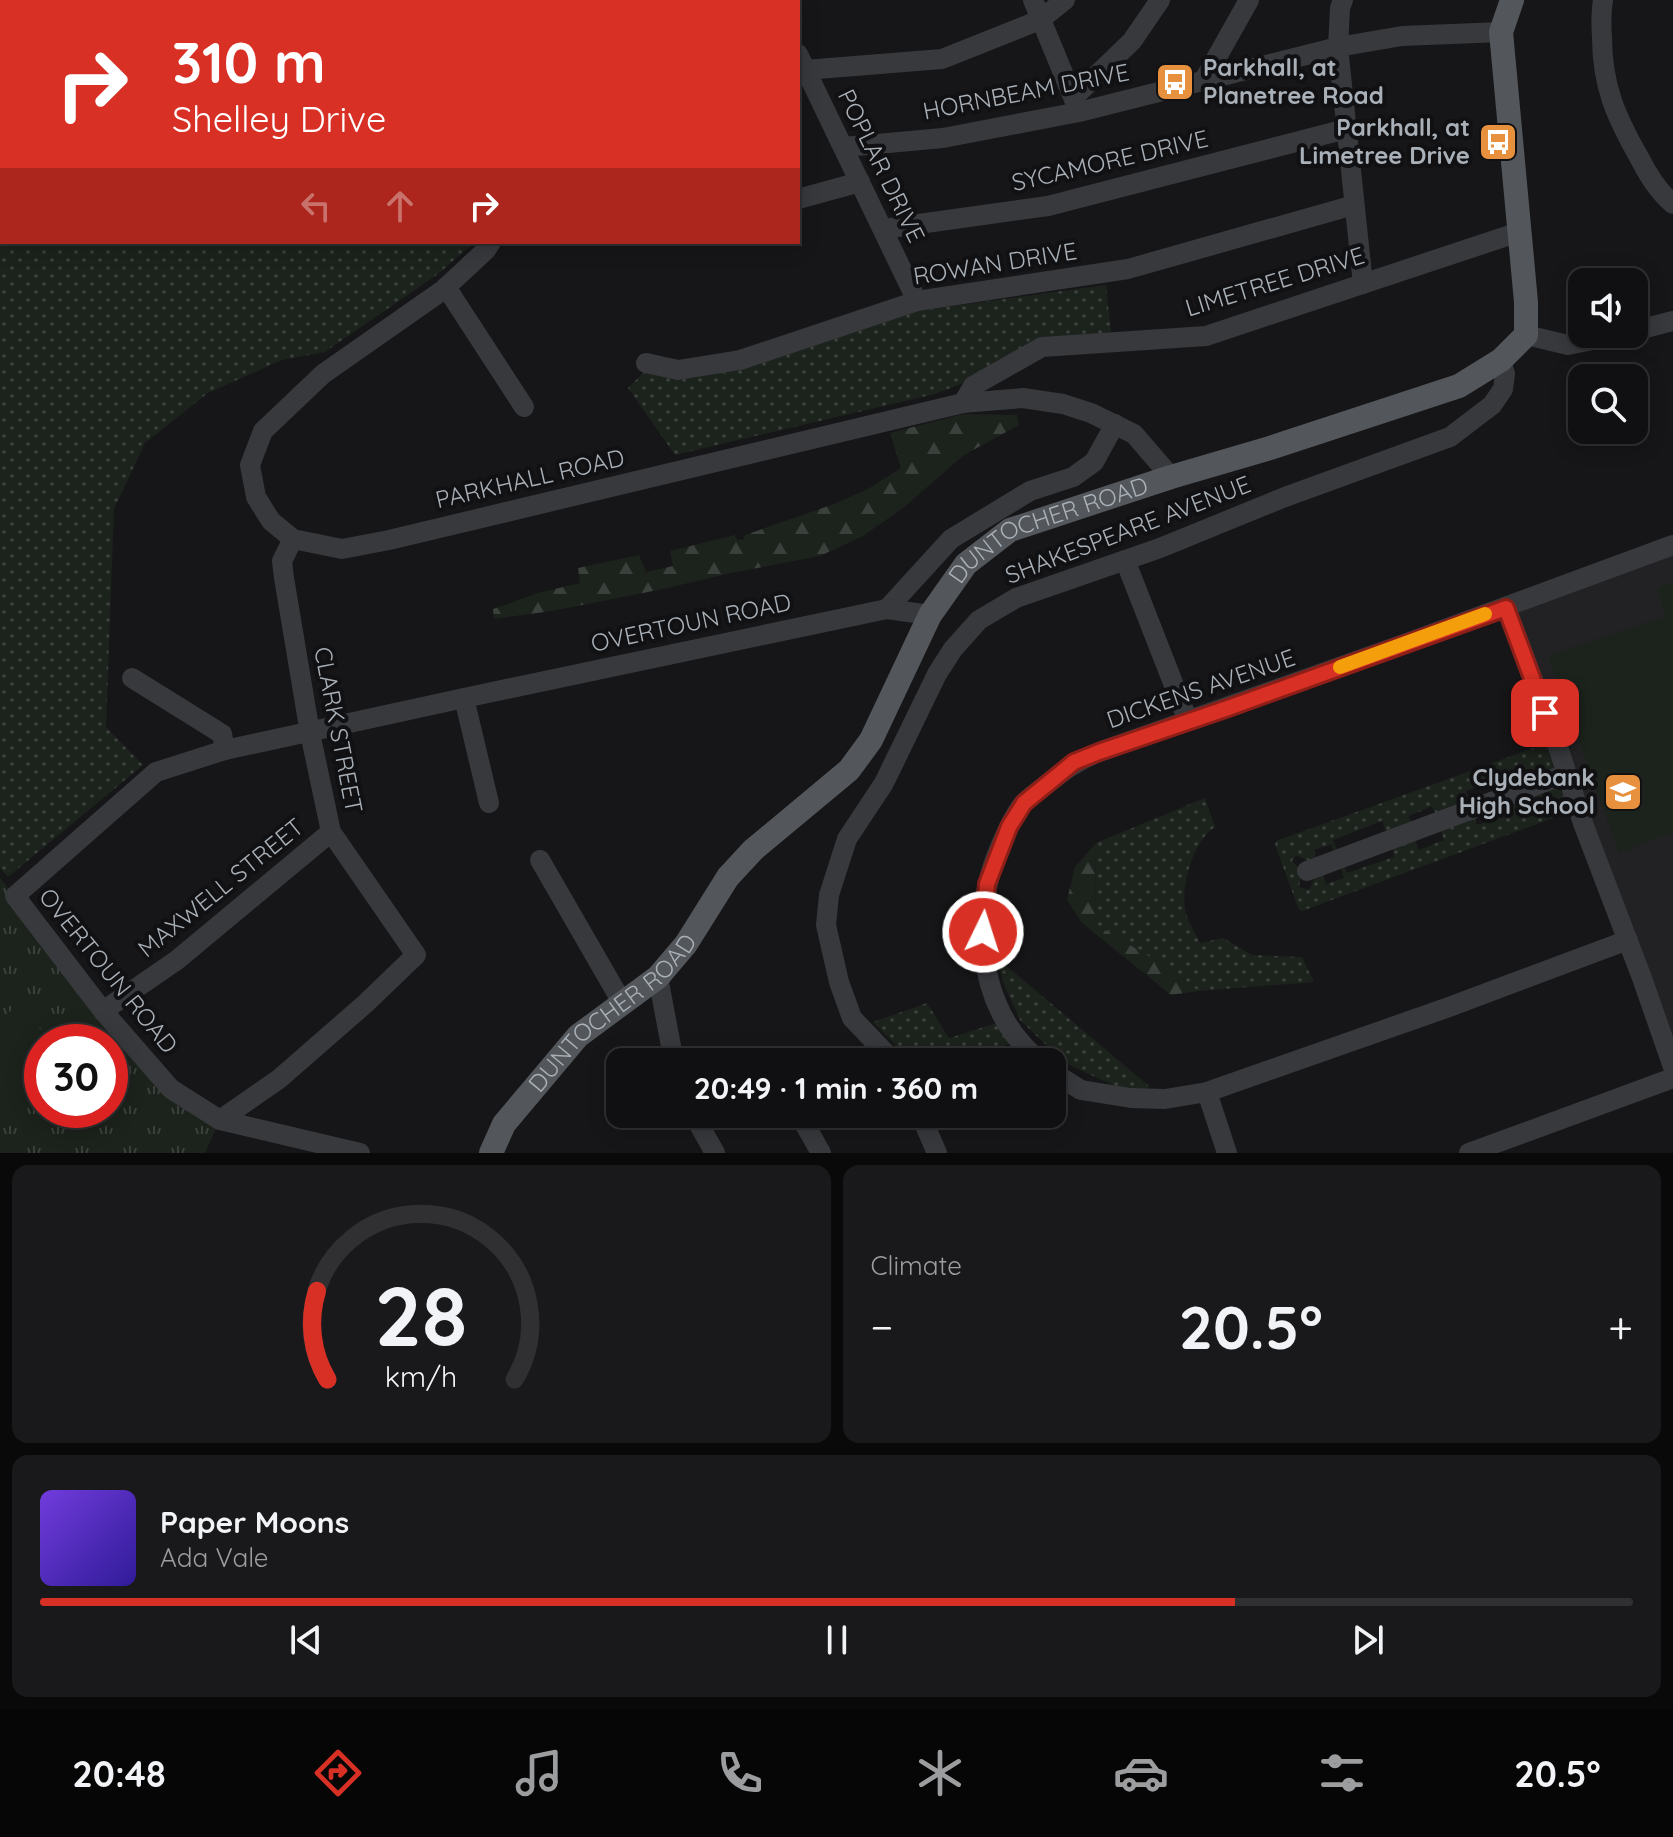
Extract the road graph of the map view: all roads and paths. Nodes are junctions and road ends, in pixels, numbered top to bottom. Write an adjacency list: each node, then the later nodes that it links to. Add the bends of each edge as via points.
1 (1033, 0): 8 (street)
2 (1065, 0): 8 (street)
3 (1160, 0): 13 (street)
4 (1249, 0): 12 (street)
5 (1343, 0): 10 (street)
6 (1512, 0): 9 (main road)
7 (1603, 0): 18 (street, via 1602,57 1609,96 1646,170)
8 (1040, 20): 11 (street, via 942,59); 13 (street)
9 (1501, 32): 10 (street, HORNBEAM DRIVE, via 1402,36); 21 (main road)
10 (1338, 47): 12 (street, HORNBEAM DRIVE); 14 (street)
11 (802, 62): 15 (street, POPLAR DRIVE)
12 (1204, 80): 13 (street, HORNBEAM DRIVE)
13 (1076, 104): 15 (street, HORNBEAM DRIVE, via 943,138)
14 (1346, 129): 19 (street); 20 (street, SYCAMORE DRIVE, via 1048,206)
15 (844, 147): 16 (street, POPLAR DRIVE)
16 (860, 182): 17 (street); 20 (street, POPLAR DRIVE)
17 (800, 198)
18 (1673, 204)
19 (1354, 205): 23 (street); 25 (street, ROWAN DRIVE, via 1128,269)
20 (883, 229): 25 (street, POPLAR DRIVE)
21 (1519, 232): 23 (street, LIMETREE DRIVE); 28 (main road)
22 (490, 244): 24 (street)
23 (1363, 284): 32 (street, LIMETREE DRIVE, via 1206,336 1042,347 973,386)
24 (446, 287): 33 (street); 36 (street, via 323,374 263,431 250,465 256,497 271,521)
25 (917, 301): 31 (street, ROWAN DRIVE, via 740,360 678,370)
26 (1673, 321): 27 (street)
27 (1648, 327)
28 (1526, 335): 29 (street); 30 (main road, DUNTOCHER ROAD)
29 (1568, 345)
30 (1501, 360): 35 (main road, DUNTOCHER ROAD, via 1459,386); 38 (street, SHAKESPEARE AVENUE, via 1503,389 1492,405 1450,437)
31 (646, 363)
32 (963, 403): 34 (street, PARKHALL ROAD, via 1023,398 1063,404); 36 (street, PARKHALL ROAD, via 373,543 342,549)
33 (524, 407)
34 (1115, 424): 35 (street, PARKHALL ROAD, via 1134,434); 40 (street, via 1094,462 1073,477 1030,491 951,539)
35 (1171, 477): 41 (main road, DUNTOCHER ROAD, via 1010,530 966,564)
36 (293, 539): 45 (street, CLARK STREET, via 282,561)
37 (1673, 545): 39 (street, DICKENS AVENUE)
38 (1125, 560): 44 (street); 57 (street, SHAKESPEARE AVENUE, via 1016,598 979,620 937,674 884,783 847,839 829,895 826,925 852,1018)
39 (1506, 608): 44 (street, DICKENS AVENUE); 47 (street)
40 (887, 609): 41 (street, OVERTOUN ROAD); 43 (street, OVERTOUN ROAD)
41 (930, 615): 53 (main road, DUNTOCHER ROAD, via 871,740 849,770 728,877 686,944)
42 (132, 678): 46 (street, via 222,734)
43 (464, 698): 45 (street, OVERTOUN ROAD); 48 (street)
44 (1188, 721): 58 (street, DICKENS AVENUE, via 1074,762 1024,803 1009,827 987,884 983,932 996,1001)
45 (310, 733): 46 (street, OVERTOUN ROAD); 49 (street, CLARK STREET)
46 (225, 750): 55 (street, OVERTOUN ROAD, via 156,772 15,896)
47 (1566, 774): 51 (street); 52 (street)
48 (489, 803)
49 (331, 832): 55 (street, MAXWELL STREET, via 177,960); 63 (street, CLARK STREET, via 416,955 279,1079)
50 (540, 860): 54 (street)
51 (1307, 871)
52 (1628, 940): 59 (street); 62 (street)
53 (658, 977): 54 (main road, DUNTOCHER ROAD); 56 (street)
54 (623, 1004): 68 (main road, DUNTOCHER ROAD, via 578,1036 504,1124)
55 (103, 1011): 63 (street, OVERTOUN ROAD, via 171,1089)
56 (671, 1048)
57 (881, 1048)
58 (1026, 1048)
59 (1673, 1067)
60 (1673, 1078): 73 (street)
61 (1066, 1081): 62 (street, via 1081,1090 1131,1098)
62 (1207, 1092): 72 (street)
63 (220, 1120): 67 (street, OVERTOUN ROAD)
64 (701, 1128): 69 (street)
65 (807, 1128): 70 (street)
66 (926, 1128): 71 (street)
67 (360, 1153)
68 (491, 1153)
69 (715, 1153)
70 (821, 1153)
71 (937, 1153)
72 (1227, 1153)
73 (1469, 1153)

